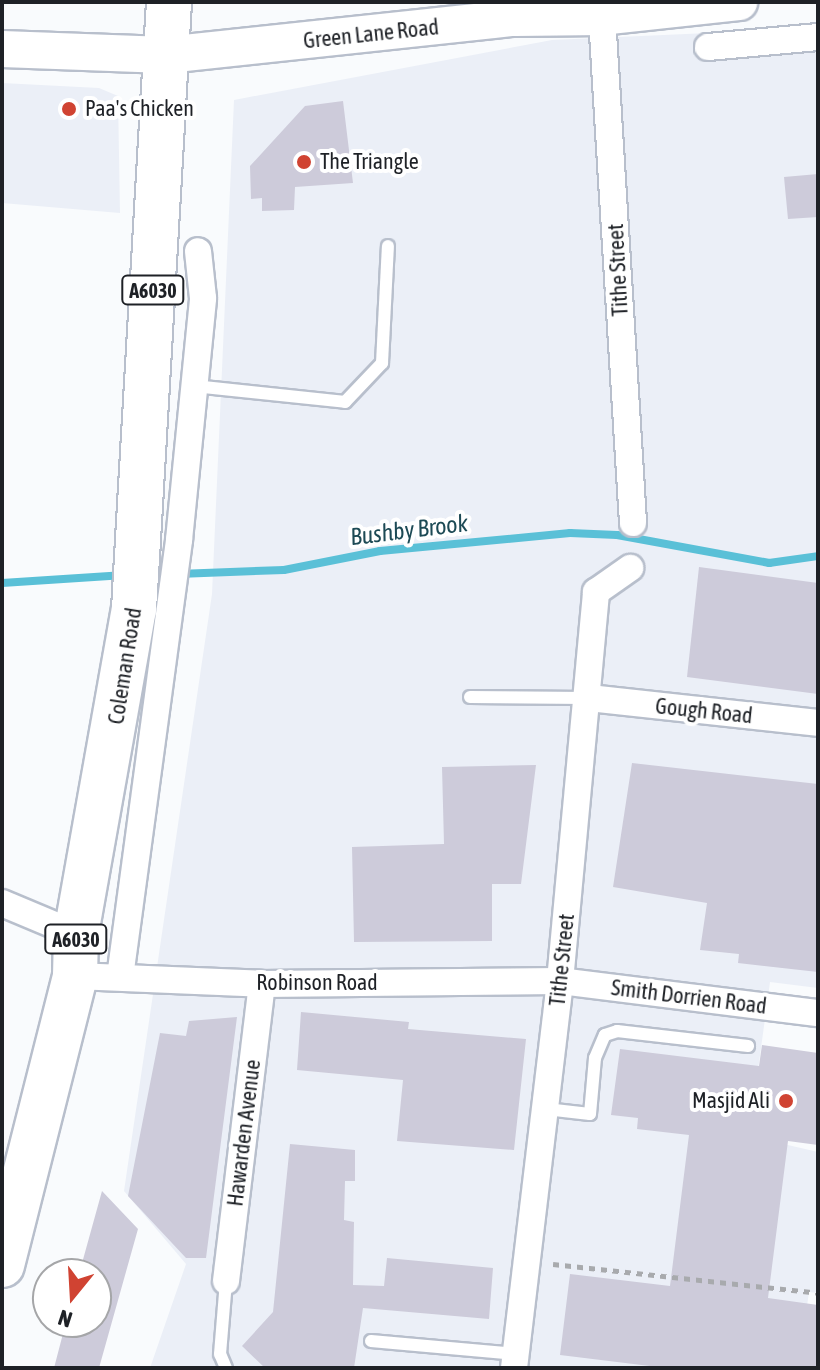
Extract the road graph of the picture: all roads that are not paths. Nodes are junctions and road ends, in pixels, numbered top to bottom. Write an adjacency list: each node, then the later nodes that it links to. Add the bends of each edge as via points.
1 (161, 2): 9 (highway, Coleman Road / A6030)
2 (169, 2): 9 (highway, Coleman Road / A6030)
3 (739, 2): 5 (street, Green Lane Road)
4 (515, 10): 5 (street, Green Lane Road); 9 (street, Green Lane Road)
5 (602, 17): 13 (street, Tithe Street)
6 (818, 37): 7 (street)
7 (708, 47)
8 (2, 49): 9 (street, Green Lane Road)
9 (166, 55): 14 (highway, Coleman Road / A6030)
10 (388, 246): 12 (lane, via 382,363 345,402)
11 (198, 251): 12 (street, via 203,298)
12 (194, 386): 14 (street)
13 (633, 523)
14 (160, 532): 16 (highway, Coleman Road / A6030)
15 (630, 568): 18 (street, Tithe Street, via 596,592)
16 (152, 613): 21 (highway, Coleman Road / A6030); 22 (street)
17 (470, 697): 18 (lane)
18 (589, 698): 19 (street, Gough Road); 23 (street, Tithe Street)
19 (818, 723)
20 (2, 903): 21 (street)
21 (76, 955): 22 (street, Robinson Road); 28 (highway, Coleman Road / A6030)
22 (120, 977): 24 (street, Robinson Road)
23 (560, 981): 24 (street, Robinson Road); 25 (street, Smith Dorrien Road); 27 (street, Tithe Street)
24 (262, 984): 30 (street, Hawarden Avenue)
25 (818, 1013)
26 (748, 1046): 27 (lane, via 617,1031 605,1035 595,1058 590,1114)
27 (546, 1109): 32 (street, Tithe Street)
28 (14, 1170): 29 (highway, Coleman Road / A6030)
29 (2, 1265)
30 (226, 1281): 33 (lane, via 220,1354)
31 (371, 1341): 32 (lane)
32 (515, 1361)
33 (226, 1368)

